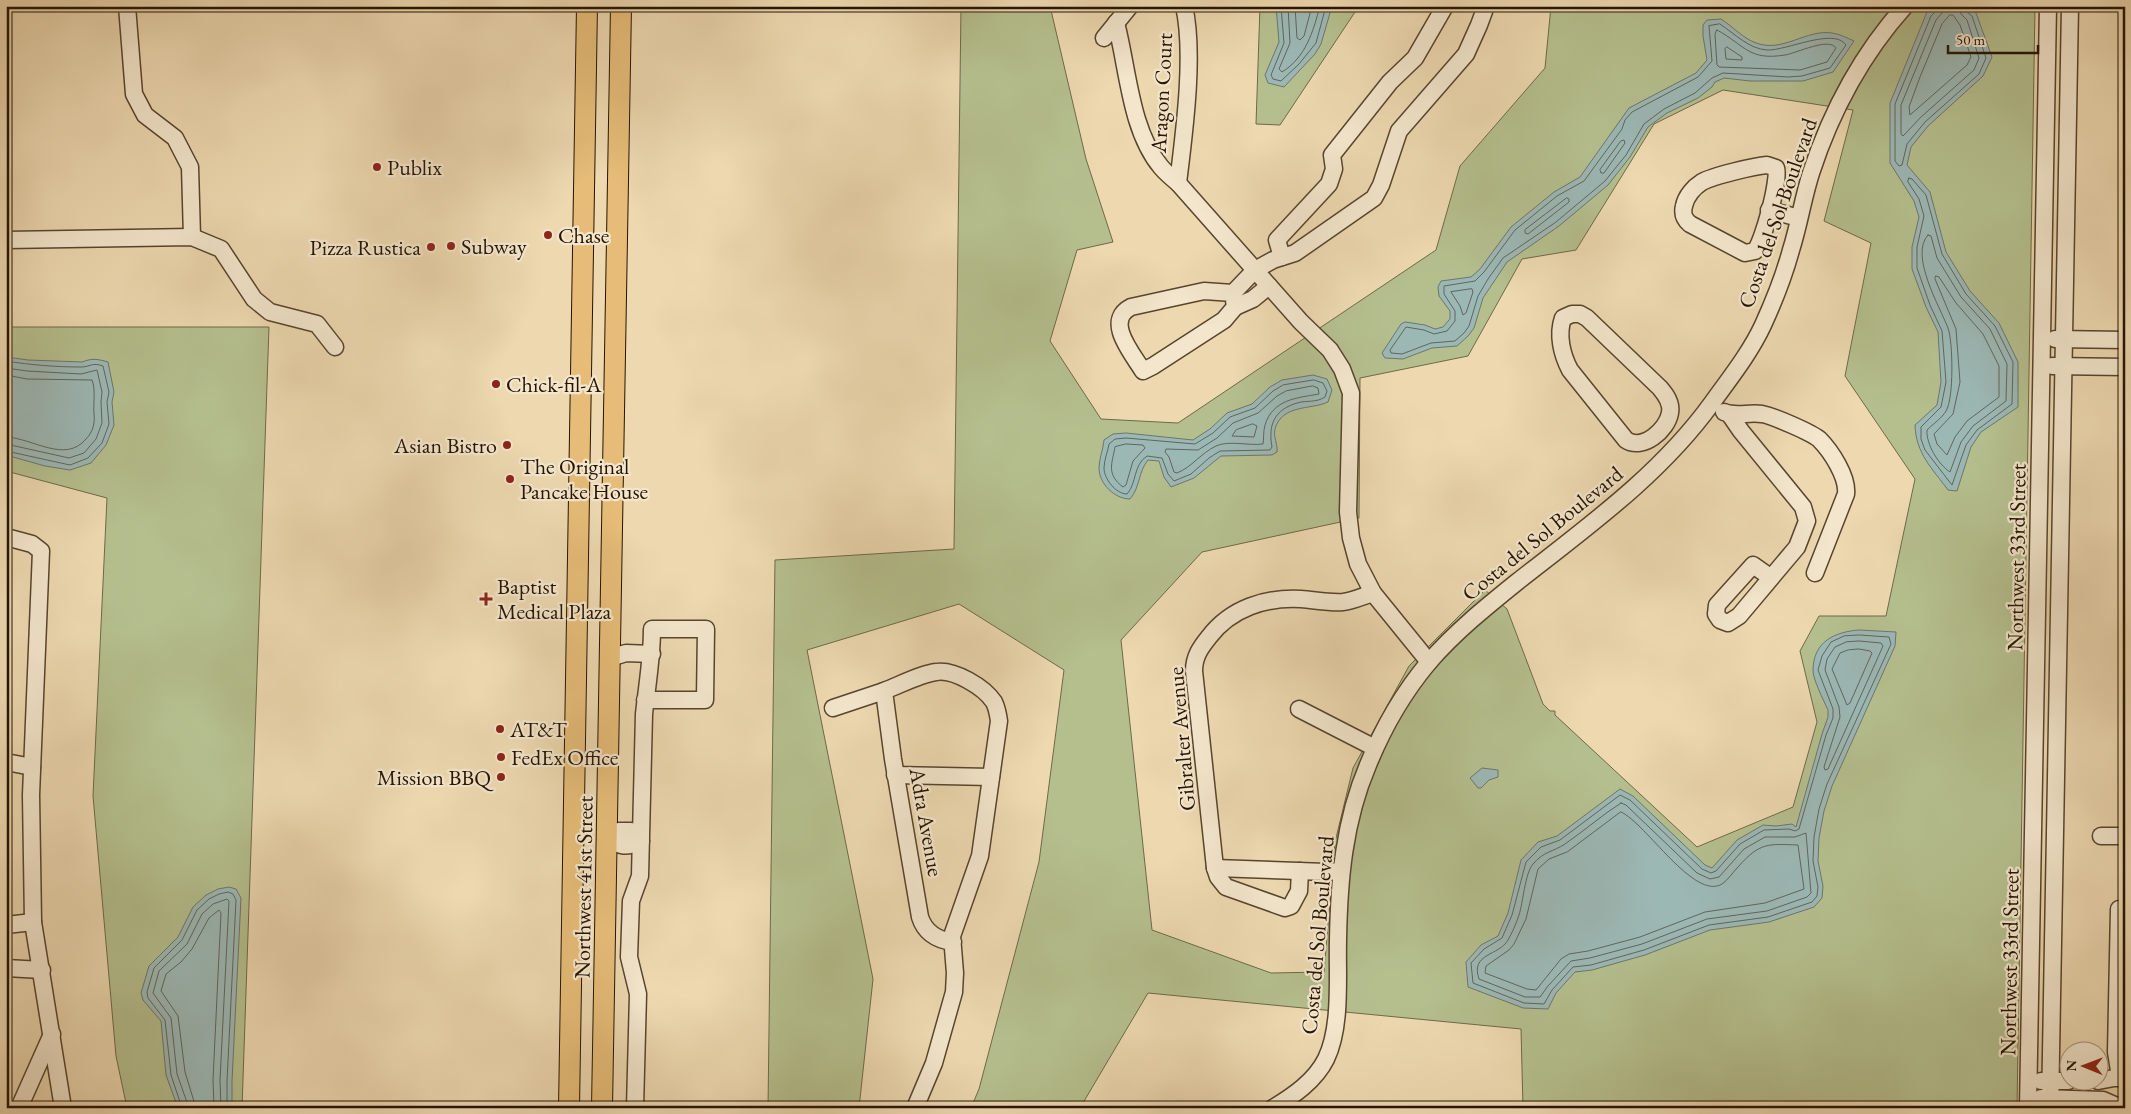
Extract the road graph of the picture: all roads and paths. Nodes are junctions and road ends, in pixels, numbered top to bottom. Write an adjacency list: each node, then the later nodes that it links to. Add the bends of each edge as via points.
1 (127, 6): 16 (street, via 134,94 145,115 175,138 190,167)
2 (587, 6): 77 (main road, Northwest 41st Street)
3 (621, 6): 39 (main road, Northwest 41st Street)
4 (1130, 6): 11 (street, Aragon Court)
5 (1184, 6): 13 (street, Aragon Court, via 1188,80)
6 (1445, 6): 18 (street, via 1415,58 1390,82 1332,155 1334,170 1329,184 1277,240)
7 (1486, 6): 18 (street, via 1466,54 1399,132 1374,198 1303,248)
8 (1905, 6): 15 (street, Costa del Sol Boulevard, via 1867,54 1837,107 1814,165)
9 (2048, 6): 22 (street, Northwest 33rd Street)
10 (2070, 6): 23 (street, Northwest 33rd Street)
11 (1116, 23): 12 (street, Aragon Court); 13 (street, via 1140,128 1153,156)
12 (1104, 38)
13 (1178, 183): 19 (street)
14 (1769, 210): 14 (street, via 1778,177 1776,168 1767,165 1704,181 1690,194 1683,210 1684,218 1690,224 1748,254 1758,248); 15 (street)
15 (1800, 218): 29 (street, Costa del Sol Boulevard, via 1783,276 1760,330)
16 (192, 236): 17 (street); 25 (street, via 221,249 254,299 270,312 317,324)
17 (6, 240)
18 (1282, 257): 19 (street)
19 (1255, 270): 20 (street); 21 (street)
20 (1269, 286): 21 (street, via 1253,299); 38 (street, via 1330,350 1348,386 1351,400 1349,524 1358,564)
21 (1234, 300): 21 (street, via 1224,320 1143,371 1120,333 1118,323 1124,310 1131,307 1204,291)
22 (2042, 339): 23 (street); 26 (street, Northwest 33rd Street)
23 (2064, 339): 24 (street); 27 (street, Northwest 33rd Street)
24 (2125, 340)
25 (335, 347)
26 (2042, 365): 27 (street); 68 (street, Northwest 33rd Street)
27 (2063, 366): 28 (street); 69 (street, Northwest 33rd Street)
28 (2125, 367)
29 (1710, 406): 30 (street); 32 (street, Costa del Sol Boulevard)
30 (1730, 415): 34 (street, via 1806,511 1807,525); 35 (street, via 1759,414 1776,418 1813,435 1831,456 1845,482 1846,494)
31 (1658, 431): 31 (street, via 1670,413 1669,402 1660,388 1587,318 1580,314 1563,318 1560,332 1567,364 1575,377 1630,442 1643,443); 32 (street)
32 (1675, 449): 41 (street, Costa del Sol Boulevard, via 1638,485 1474,617)
33 (6, 537): 48 (street, via 32,544 41,551)
34 (1796, 547): 35 (street); 37 (street)
35 (1821, 558): 36 (street)
36 (1814, 573)
37 (1770, 577)
38 (1372, 593): 41 (street); 55 (street, Gibralter Avenue, via 1344,602 1290,599 1247,607 1225,619 1196,654 1194,671)
39 (610, 658): 40 (street, via 627,663); 53 (main road, Northwest 41st Street)
40 (651, 658): 43 (street); 43 (street, via 652,629 706,629 706,700)
41 (1429, 662): 46 (street, Costa del Sol Boulevard, via 1398,705)
42 (884, 691): 44 (street); 49 (street, Adra Avenue); 50 (street, via 928,674 946,672 980,689 993,700 998,713)
43 (646, 700): 54 (street)
44 (833, 708)
45 (1299, 709): 46 (street)
46 (1375, 748): 57 (street, Costa del Sol Boulevard, via 1352,812)
47 (6, 762): 48 (street)
48 (32, 767): 59 (street)
49 (895, 775): 50 (street); 61 (street, Adra Avenue, via 922,923 932,935)
50 (991, 777): 61 (street, via 980,856 955,924)
51 (2101, 836): 52 (street)
52 (2125, 836)
53 (607, 838): 54 (street, via 619,831 631,831); 78 (main road, Northwest 41st Street)
54 (641, 841): 79 (street, via 639,882 630,909 629,957 638,994)
55 (1215, 868): 56 (street); 56 (street, Gibralter Avenue, via 1226,887 1285,908 1291,906 1299,890)
56 (1300, 871): 57 (street)
57 (1341, 871): 74 (street, Costa del Sol Boulevard, via 1336,1019 1330,1046 1322,1066 1312,1078)
58 (2119, 909): 62 (street)
59 (33, 922): 60 (street); 64 (street)
60 (6, 925)
61 (953, 942): 80 (street, via 955,982 950,1009 934,1063)
62 (2121, 960): 66 (street)
63 (6, 968): 64 (street)
64 (42, 970): 65 (street)
65 (52, 1034): 75 (street); 76 (street)
66 (2121, 1060): 67 (street)
67 (2108, 1079): 73 (street)
68 (2029, 1080): 69 (street); 71 (street, Northwest 33rd Street)
69 (2050, 1081): 70 (street); 72 (street, Northwest 33rd Street)
70 (2058, 1081)
71 (2029, 1103): 72 (street)
72 (2050, 1103): 73 (street)
73 (2116, 1105)
74 (1274, 1107)
75 (19, 1108)
76 (63, 1108)
77 (569, 1108)
78 (602, 1108)
79 (636, 1108)
80 (915, 1108)

